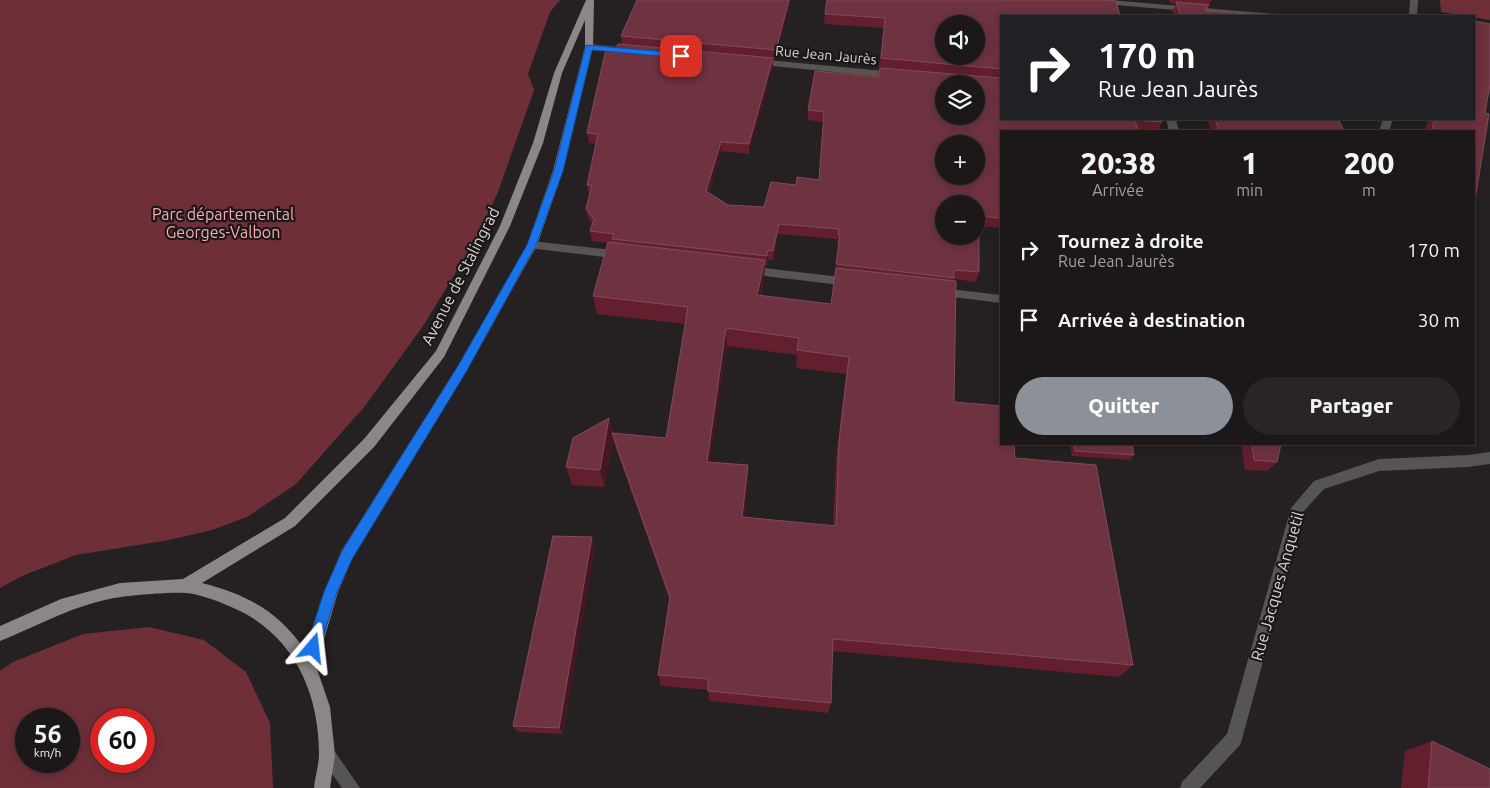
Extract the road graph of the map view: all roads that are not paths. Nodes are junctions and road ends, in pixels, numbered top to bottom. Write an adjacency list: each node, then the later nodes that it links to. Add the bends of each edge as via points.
1 (590, 0): 9 (main road, Avenue de Stalingrad); 20 (main road, Avenue de Stalingrad, via 558,73 538,143 505,226 440,354 369,443 290,522)
2 (1079, 0): 3 (street)
3 (1092, 0): 5 (street)
4 (1414, 0): 8 (street)
5 (1144, 5): 6 (street); 7 (street)
6 (1146, 15)
7 (1262, 15)
8 (1413, 15)
9 (589, 47): 10 (street); 13 (main road, Avenue de Stalingrad, via 558,171)
10 (635, 51)
11 (743, 61): 12 (street, Rue Jean Jaurès)
12 (908, 76)
13 (532, 245): 14 (street); 22 (main road, Avenue de Stalingrad, via 462,369 347,555 331,592)
14 (630, 256)
15 (738, 269): 16 (street)
16 (865, 284)
17 (933, 292): 18 (street)
18 (1000, 299)
19 (1490, 458): 26 (street, Rue Jacques Anquetil, via 1379,465 1319,485 1298,508 1234,739)
20 (185, 586): 21 (main road, via 120,590 61,606); 22 (main road, via 217,594 254,609 284,634)
21 (0, 634)
22 (308, 666): 23 (main road, via 322,707)
23 (327, 755): 24 (main road); 25 (street)
24 (322, 788)
25 (352, 788)
26 (1188, 788)

